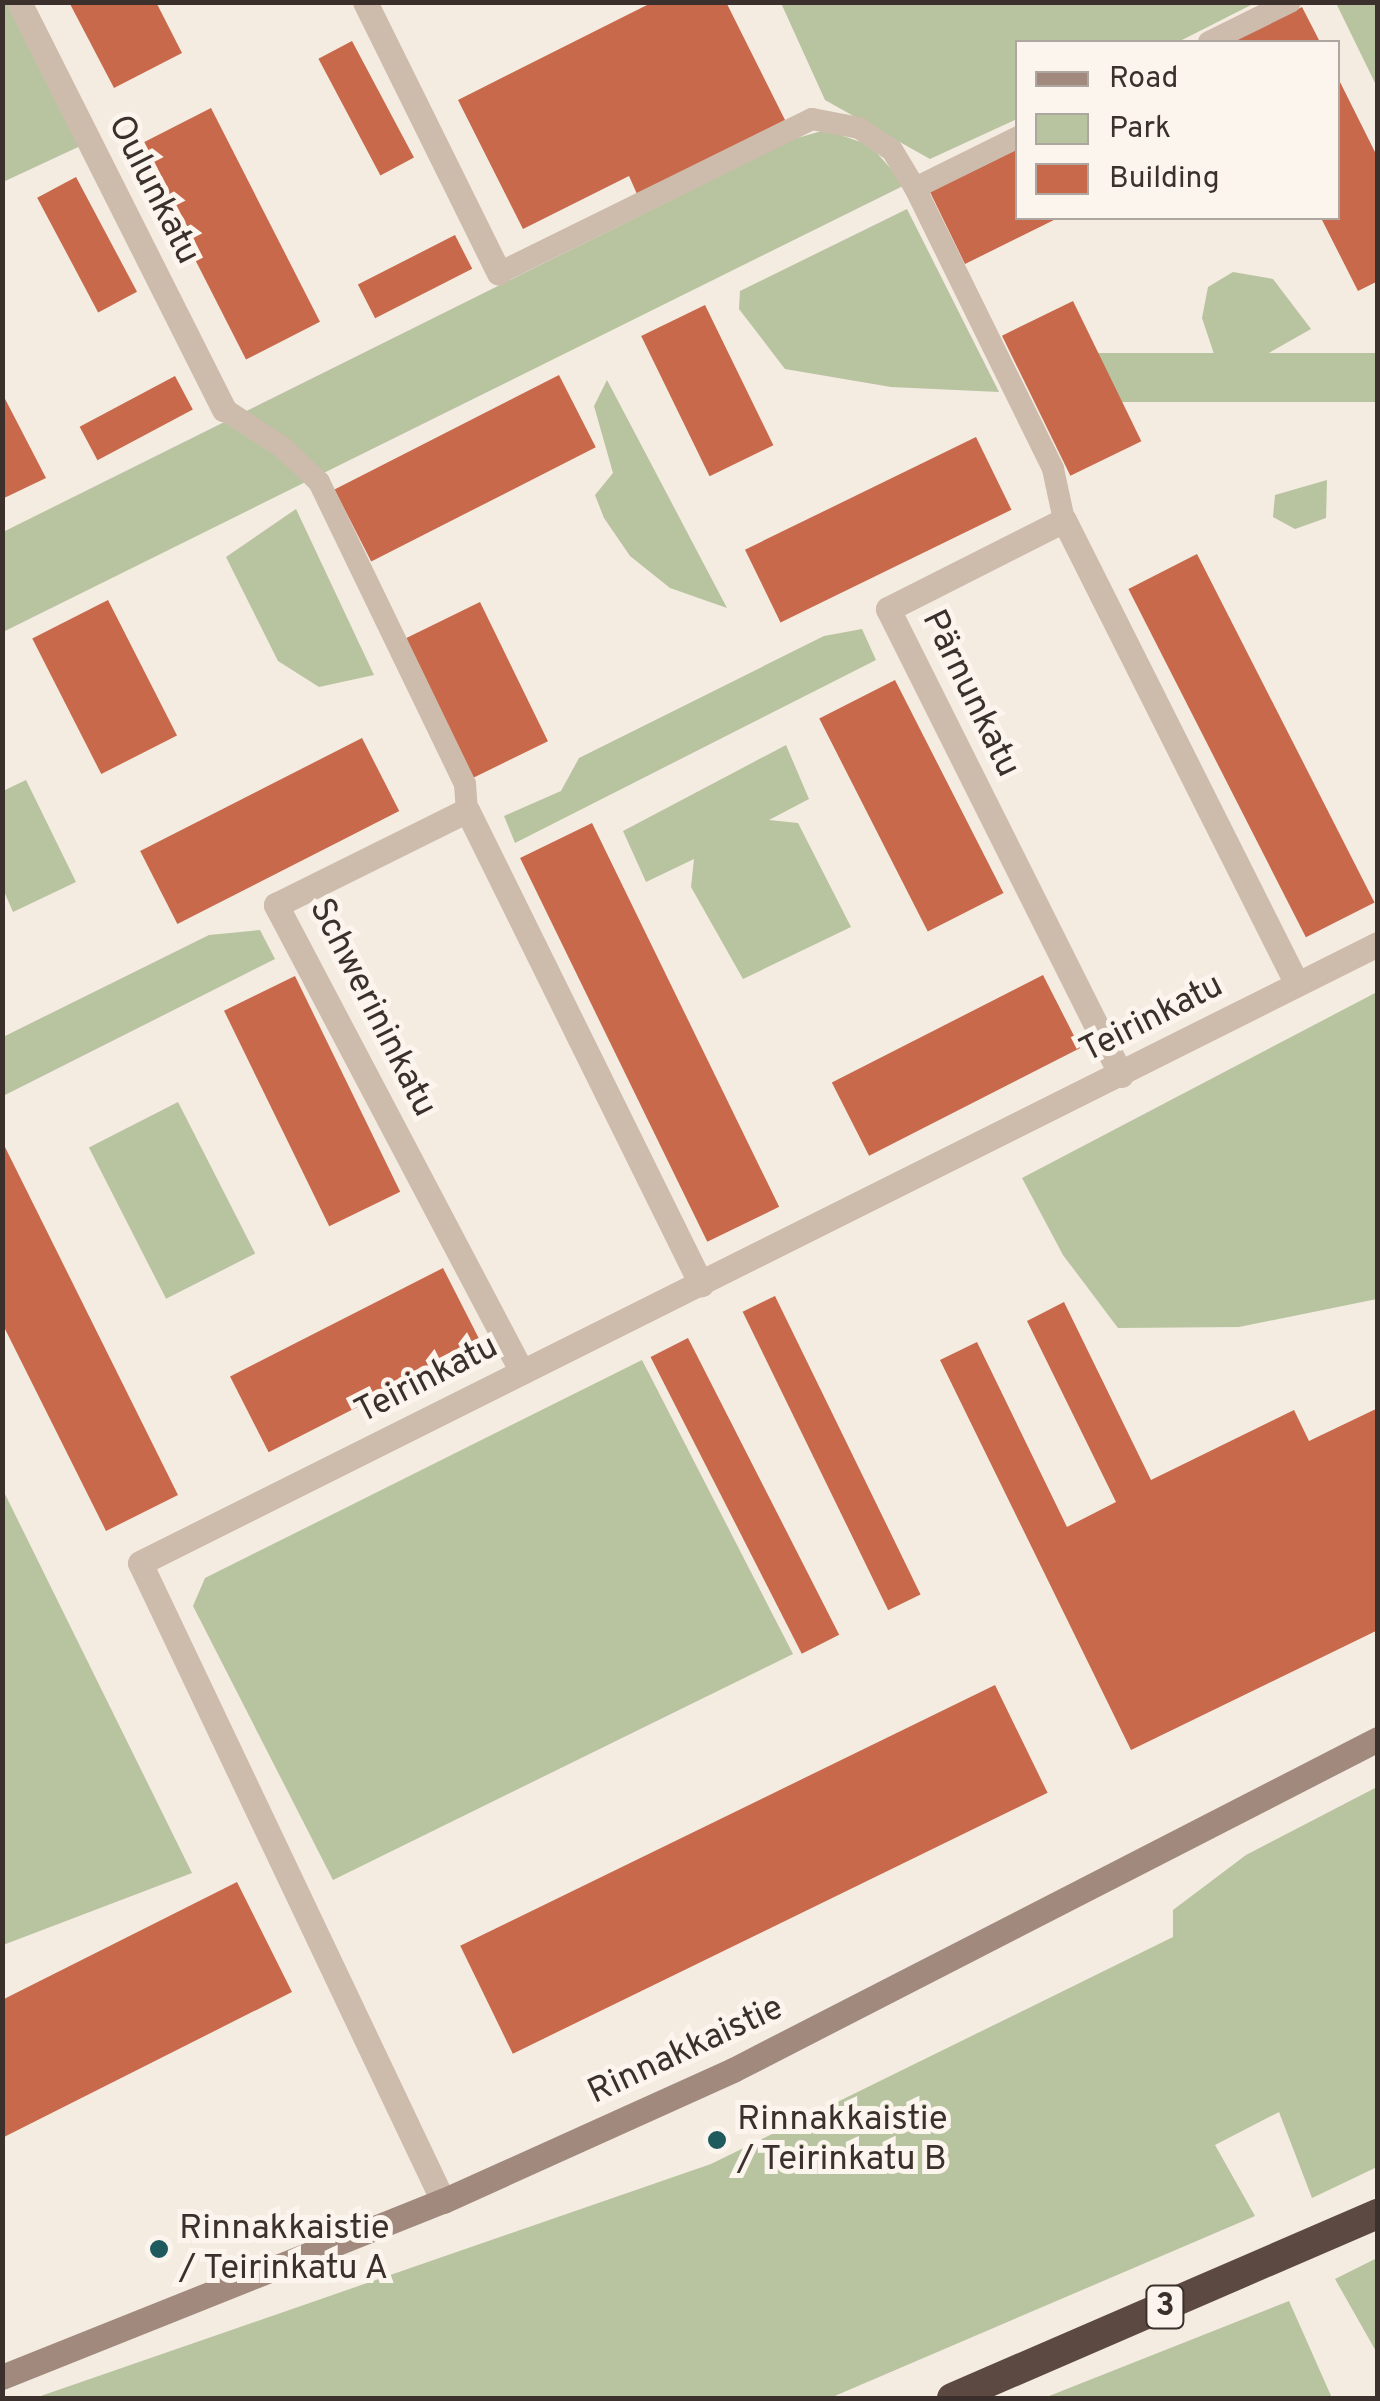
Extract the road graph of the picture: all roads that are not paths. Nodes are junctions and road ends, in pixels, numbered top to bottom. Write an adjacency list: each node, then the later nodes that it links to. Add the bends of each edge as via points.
1 (18, 2): 8 (street, Oulunkatu)
2 (365, 2): 7 (street)
3 (1290, 2): 4 (lane)
4 (1213, 40)
5 (1015, 138): 6 (lane)
6 (914, 188): 7 (lane, via 892,150 859,128 812,120); 9 (lane, via 1054,469)
7 (499, 273)
8 (224, 409): 10 (lane, via 282,447 319,482 465,784)
9 (1064, 520): 12 (street); 13 (street, Pärnunkatu, via 888,609)
10 (467, 810): 14 (street); 15 (street, Schwerininkatu, via 276,905)
11 (1378, 944): 12 (street, Teirinkatu)
12 (1297, 984): 13 (street, Teirinkatu)
13 (1120, 1076): 14 (street, Teirinkatu)
14 (701, 1284): 15 (street, Teirinkatu)
15 (522, 1372): 17 (street, Teirinkatu, via 140,1563)
16 (1378, 1739): 17 (street, Rinnakkaistie, via 751,2061)
17 (444, 2201): 19 (street, Rinnakkaistie)
18 (1378, 2214): 20 (highway, 3)
19 (2, 2377)
20 (952, 2398)

